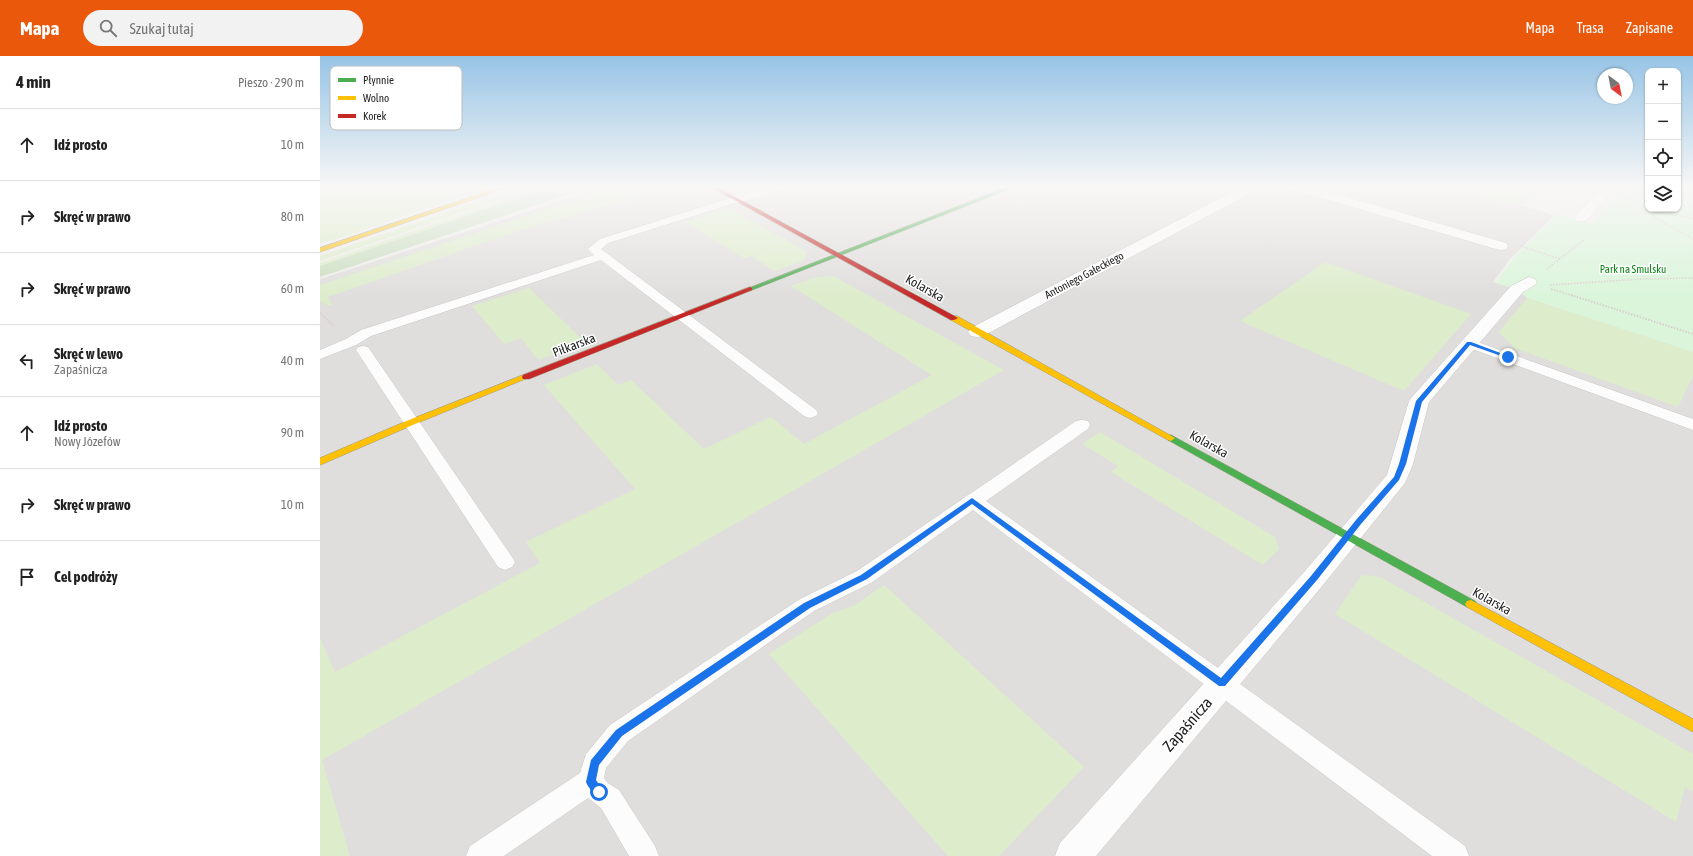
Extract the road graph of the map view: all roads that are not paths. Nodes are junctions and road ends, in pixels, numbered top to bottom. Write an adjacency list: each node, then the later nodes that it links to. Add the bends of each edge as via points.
1 (398, 223): 8 (street)
2 (660, 223): 10 (lane, via 604,241 594,250)
3 (781, 223): 9 (street, Kolarska)
4 (917, 223): 9 (street, Piłkarska)
5 (1183, 223): 13 (street, Antoniego Gałeckiego)
6 (1424, 223): 7 (street)
7 (1501, 246)
8 (320, 250)
9 (838, 255): 12 (street, Piłkarska); 13 (street, Kolarska)
10 (602, 256): 12 (lane); 16 (lane, via 366,333)
11 (1529, 285): 14 (street, Zapaśnicza)
12 (682, 317): 17 (lane); 18 (street, Piłkarska)
13 (977, 332): 23 (street, Kolarska, via 1115,406)
14 (1469, 343): 20 (lane); 23 (street, Zapaśnicza, via 1419,401 1397,478)
15 (363, 350): 18 (lane)
16 (320, 355)
17 (810, 413)
18 (412, 422): 21 (street, Piłkarska); 24 (lane)
19 (1082, 425): 22 (lane)
20 (1693, 426)
21 (320, 462)
22 (972, 500): 25 (lane); 27 (lane, via 864,577 807,606 619,733 595,763)
23 (1347, 537): 25 (street, Zapaśnicza); 26 (street, Kolarska)
24 (505, 562)
25 (1222, 684): 30 (street, Zapaśnicza); 31 (lane)
26 (1691, 719)
27 (591, 782): 28 (lane); 29 (lane, via 610,800)
28 (480, 856)
29 (645, 856)
30 (1073, 856)
31 (1455, 856)

